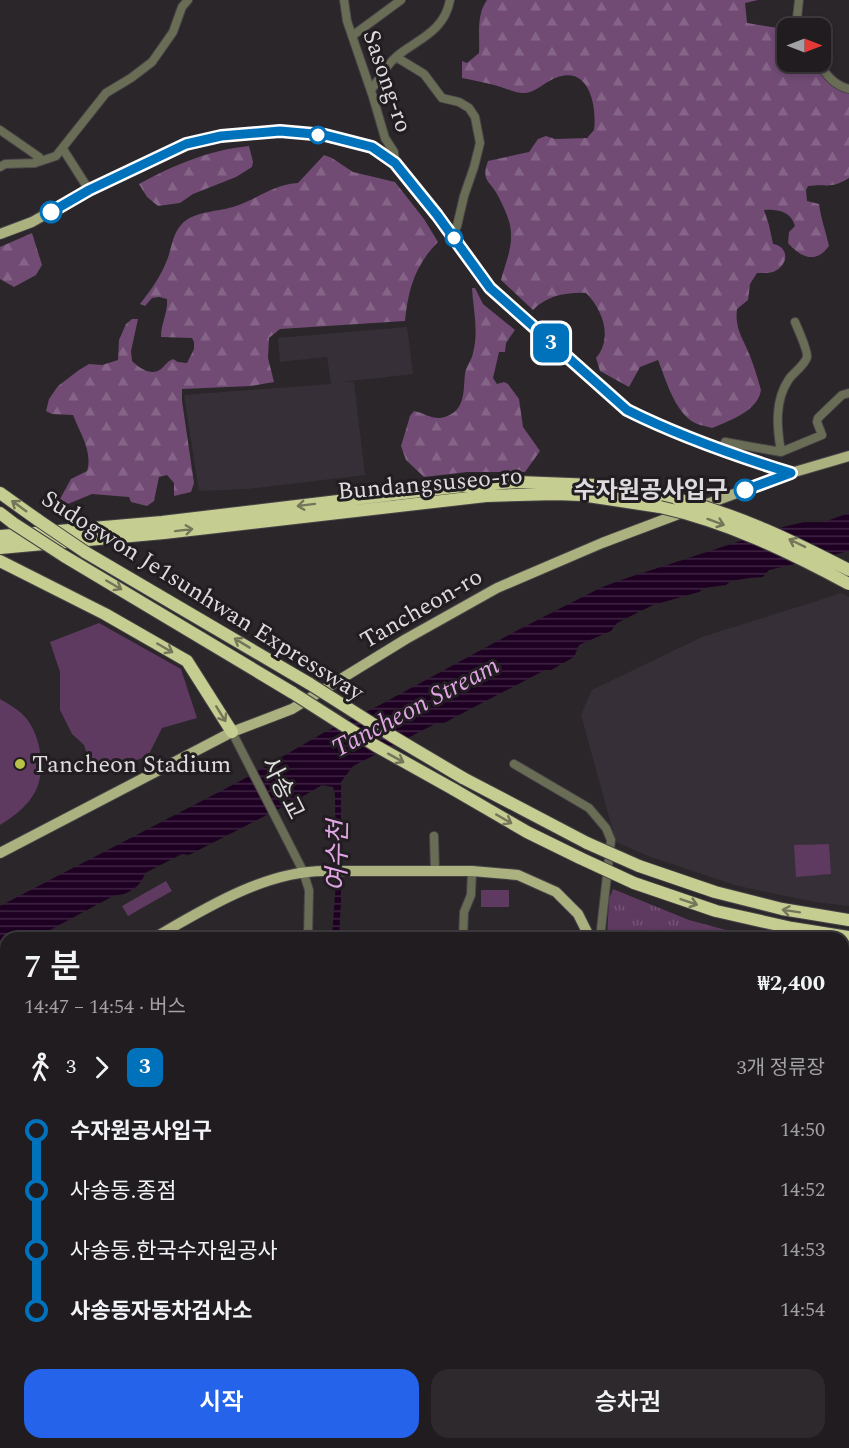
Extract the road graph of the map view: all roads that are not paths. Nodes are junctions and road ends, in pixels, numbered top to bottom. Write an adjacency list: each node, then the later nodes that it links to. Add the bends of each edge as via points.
1 (188, 0): 13 (street, via 152,63 106,93)
2 (344, 0): 7 (street, Sasong-ro)
3 (401, 0): 7 (street)
4 (450, 0): 8 (street, via 443,18 426,38)
5 (799, 0): 6 (street)
6 (797, 18)
7 (352, 36): 11 (street, Sasong-ro)
8 (396, 57): 11 (street); 19 (street, via 424,74 442,98 459,102 474,117 480,143)
9 (825, 72): 10 (street, via 832,81)
10 (849, 89)
11 (371, 90): 15 (street, Sasong-ro)
12 (0, 130): 14 (street, via 39,158)
13 (63, 149): 14 (street, via 56,156); 17 (street)
14 (35, 163): 16 (street)
15 (395, 163): 17 (main road, via 372,147 325,135 244,133 186,144); 19 (street, Sasong-ro)
16 (0, 167)
17 (89, 190): 18 (main road, via 32,222)
18 (0, 234)
19 (452, 235): 25 (street, Sasong-ro, via 490,288 627,410)
20 (795, 322): 23 (street, via 806,358 786,385 778,410)
21 (849, 393): 23 (street, via 818,418 822,435)
22 (725, 442): 23 (street)
23 (781, 452)
24 (849, 456): 25 (main road, Tancheon-ro)
25 (791, 473): 33 (main road, Tancheon-ro, via 602,543 497,588 292,709)
26 (0, 493): 40 (highway, Sudogwon Je1sunhwan Expressway, one-way to 26, bridge, via 715,892 639,866 542,821 85,552)
27 (0, 513): 46 (highway, Sudogwon Je1sunhwan Expressway, one-way to 46, bridge, via 63,556 376,746 527,832 634,883 716,911)
28 (0, 537): 31 (highway, Bundangsuseo-ro, one-way to 28, bridge, via 719,510 596,485 518,482 462,486)
29 (0, 548): 32 (highway, Bundangsuseo-ro, one-way to 32, bridge, via 486,496 573,495 693,514 747,534)
30 (0, 561): 33 (highway, one-way to 33, via 188,661)
31 (849, 570)
32 (849, 584)
33 (232, 732): 36 (main road, Tancheon-ro); 37 (street, 사송교)
34 (514, 764): 45 (street, via 589,808 606,828 611,840)
35 (434, 836): 38 (street)
36 (0, 853)
37 (303, 871): 38 (main road); 41 (main road, via 244,890); 42 (street, 사송교, via 309,890)
38 (435, 871): 39 (main road)
39 (472, 871): 43 (street); 44 (main road, via 518,874 556,892 578,914)
40 (849, 920)
41 (164, 932)
42 (308, 932)
43 (463, 932)
44 (587, 932)
45 (601, 932)
46 (817, 932)

